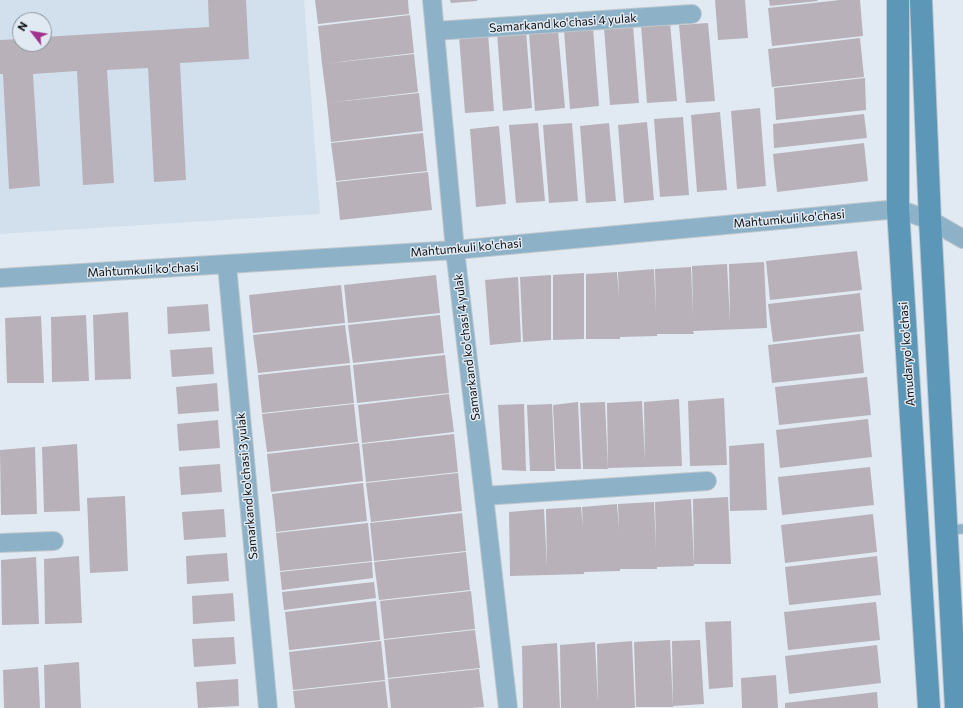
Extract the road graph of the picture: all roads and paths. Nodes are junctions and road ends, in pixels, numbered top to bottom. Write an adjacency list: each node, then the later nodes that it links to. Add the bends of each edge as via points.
1 (432, 0): 5 (street, Samarkand ko'chasi 4 yulak)
2 (898, 0): 6 (street, Amudaryo' ko'chasi)
3 (921, 0): 7 (street)
4 (692, 14): 5 (street, Samarkand ko'chasi 4 yulak)
5 (435, 31): 9 (street, Samarkand ko'chasi 4 yulak)
6 (898, 209): 7 (street, Mahtumkuli ko'chasi); 9 (street, Mahtumkuli ko'chasi); 19 (street, Amudaryo' ko'chasi)
7 (930, 220): 8 (street, Mahtumkuli ko'chasi); 14 (street)
8 (963, 239)
9 (455, 250): 10 (street, Mahtumkuli ko'chasi); 13 (street, Samarkand ko'chasi 4 yulak)
10 (227, 265): 11 (street, Mahtumkuli ko'chasi); 17 (street, Samarkand ko'chasi 3 yulak)
11 (0, 278)
12 (707, 482): 13 (street)
13 (484, 496): 18 (street, Samarkand ko'chasi 4 yulak)
14 (955, 530): 20 (street)
15 (54, 541): 16 (street)
16 (0, 543)
17 (268, 708)
18 (508, 708)
19 (929, 708)
20 (956, 708)

